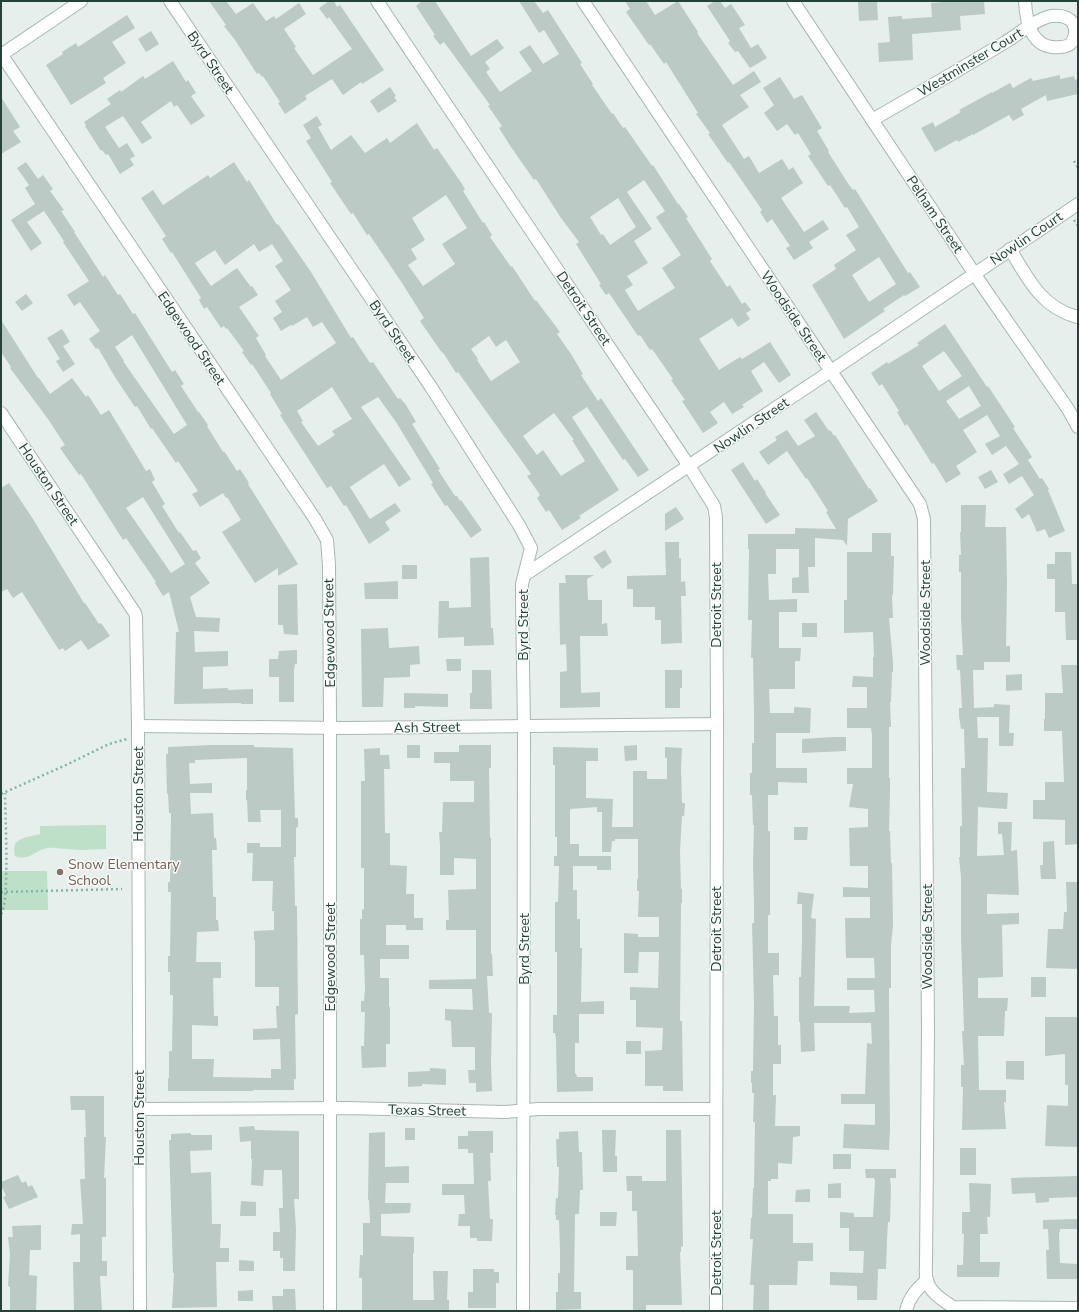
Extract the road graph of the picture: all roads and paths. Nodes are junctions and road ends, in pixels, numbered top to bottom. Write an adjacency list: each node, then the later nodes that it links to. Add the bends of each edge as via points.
1 (81, 1): 8 (street)
2 (170, 1): 22 (street, Byrd Street, via 431,387 519,525 531,548)
3 (377, 1): 21 (street, Detroit Street)
4 (583, 1): 18 (street, Woodside Street)
5 (793, 1): 9 (street, Pelham Street)
6 (1025, 1): 7 (street)
7 (1029, 27): 7 (street, Westminster Court, via 1057,16 1068,18 1076,34 1072,42 1065,47 1057,48 1040,42); 9 (street, Westminster Court)
8 (1, 55): 26 (street, Edgewood Street, via 327,540)
9 (872, 120): 16 (street, Pelham Street)
10 (1074, 161): 11 (path)
11 (1078, 168)
12 (1078, 204): 15 (street, Nowlin Court)
13 (1073, 218): 14 (path)
14 (1078, 226)
15 (1010, 250): 16 (street, Nowlin Court); 17 (street, via 1035,289 1047,302 1064,314)
16 (975, 273): 18 (street, Nowlin Street); 20 (street, Pelham Street)
17 (1078, 316)
18 (831, 371): 21 (street, Nowlin Street); 37 (street, Woodside Street, via 920,504 924,519 928,1023)
19 (1, 413): 24 (street, Houston Street, via 135,613)
20 (1078, 427)
21 (689, 466): 22 (street, Nowlin Street); 23 (street, Detroit Street, via 714,506 716,517)
22 (526, 574): 25 (street, Byrd Street, via 522,584)
23 (717, 724): 25 (street, Ash Street); 35 (street, Detroit Street)
24 (138, 726): 26 (street, Ash Street); 27 (street, Houston Street)
25 (524, 726): 26 (street, Ash Street); 36 (street, Byrd Street)
26 (330, 728): 34 (street, Edgewood Street)
27 (138, 740): 28 (path, via 121,740 109,744); 33 (street, Houston Street)
28 (3, 793): 30 (path)
29 (122, 889): 30 (path)
30 (6, 891): 31 (path); 32 (path)
31 (1, 892)
32 (1, 914)
33 (139, 1108): 34 (street, Texas Street); 40 (street, Houston Street)
34 (330, 1108): 36 (street, Texas Street, via 506,1112); 41 (street, Edgewood Street)
35 (716, 1109): 36 (street, Texas Street); 43 (street, Detroit Street)
36 (523, 1110): 42 (street, Byrd Street)
37 (926, 1280): 39 (street, via 939,1298); 44 (street, via 909,1300)
38 (1078, 1308): 39 (street)
39 (960, 1309)
40 (140, 1311)
41 (330, 1311)
42 (523, 1311)
43 (716, 1311)
44 (906, 1311)

